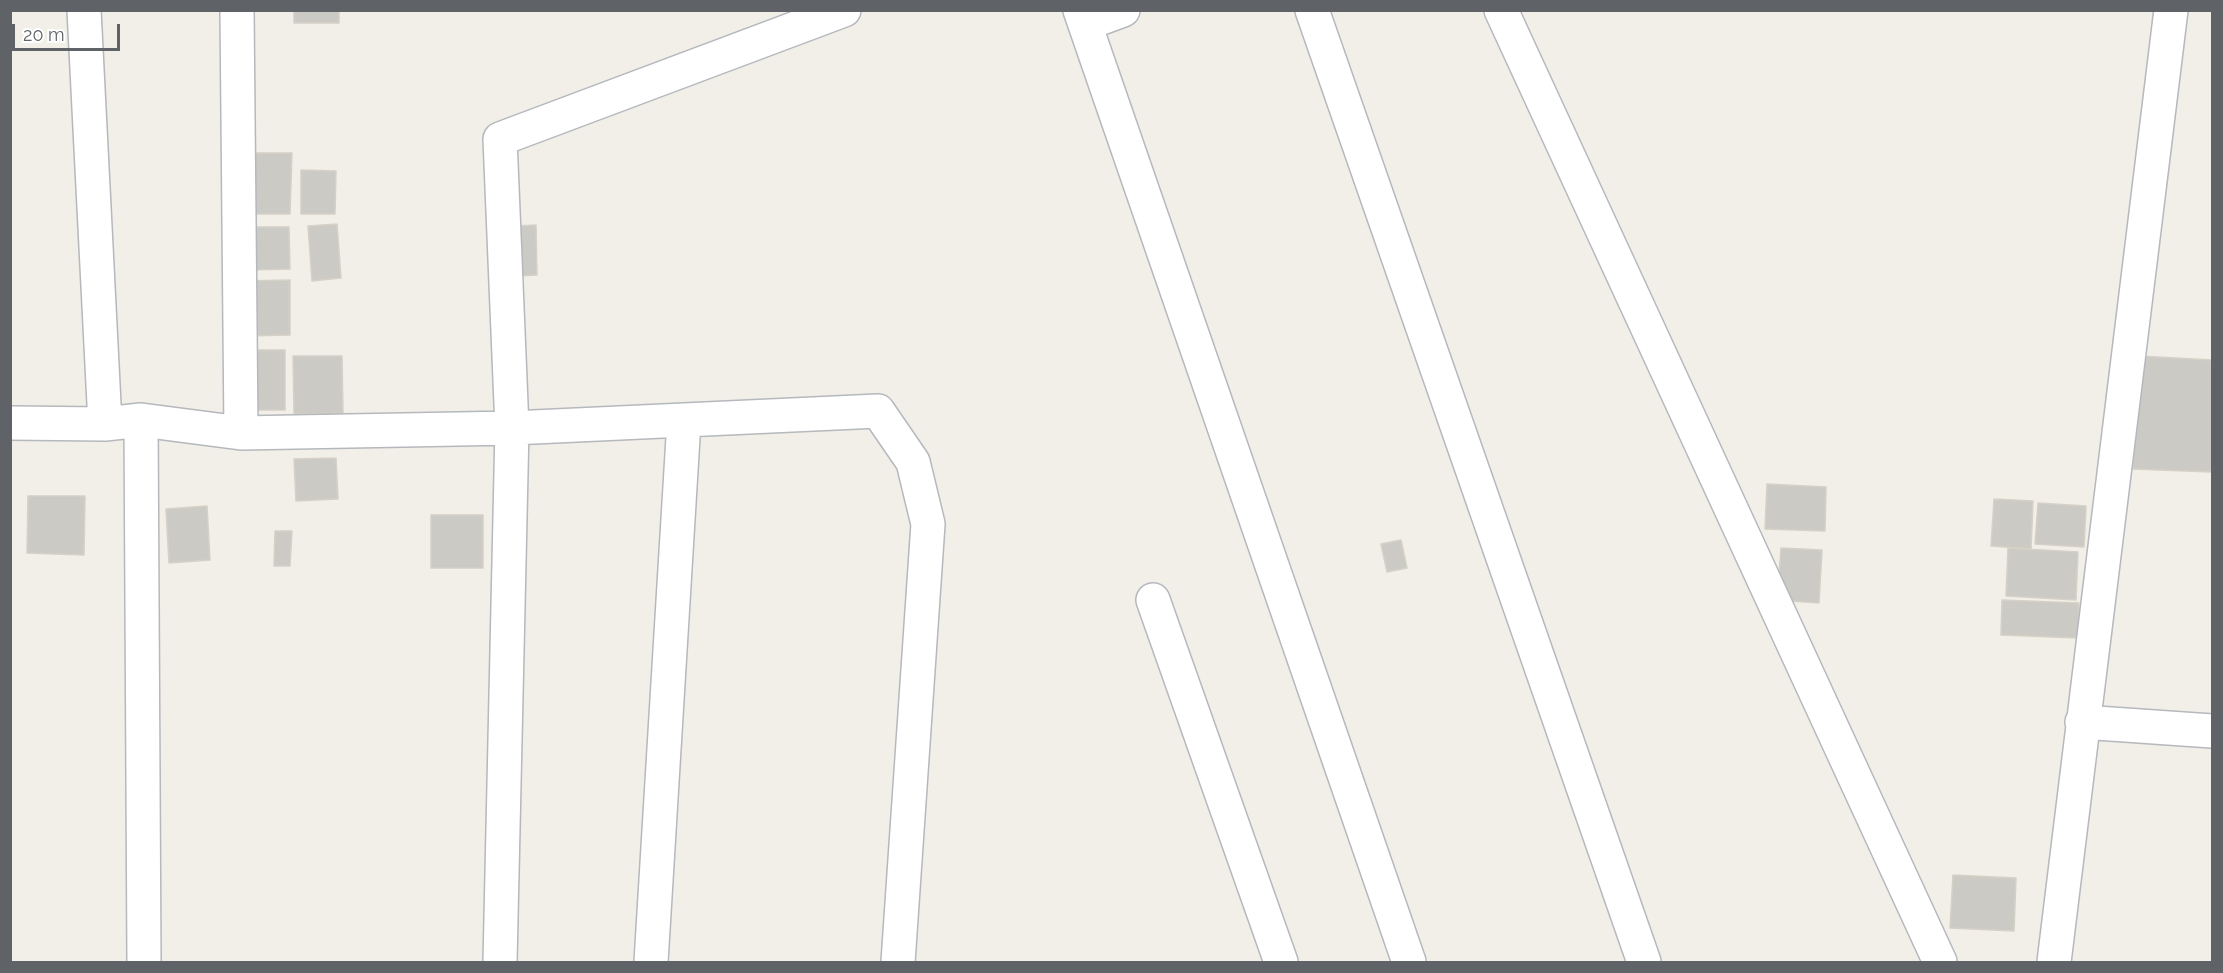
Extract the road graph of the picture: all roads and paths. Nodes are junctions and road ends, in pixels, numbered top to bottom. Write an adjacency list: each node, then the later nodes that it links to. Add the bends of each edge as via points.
1 (84, 10): 12 (street)
2 (237, 10): 14 (street)
3 (844, 10): 13 (street, via 500,139)
4 (1123, 10): 8 (street)
5 (1312, 10): 24 (street)
6 (1501, 10): 25 (street)
7 (2171, 10): 16 (street)
8 (1083, 17): 23 (street)
9 (141, 420): 12 (street); 14 (street); 18 (street)
10 (684, 421): 13 (street); 20 (street); 21 (street, via 878,411 913,462 928,524)
11 (10, 423): 12 (street)
12 (105, 424)
13 (512, 428): 14 (street); 19 (street)
14 (241, 433)
15 (1153, 600): 22 (street)
16 (2082, 722): 17 (street); 26 (street)
17 (2212, 731)
18 (144, 963)
19 (500, 963)
20 (651, 963)
21 (898, 963)
22 (1281, 963)
23 (1410, 963)
24 (1644, 963)
25 (1940, 963)
26 (2054, 963)

